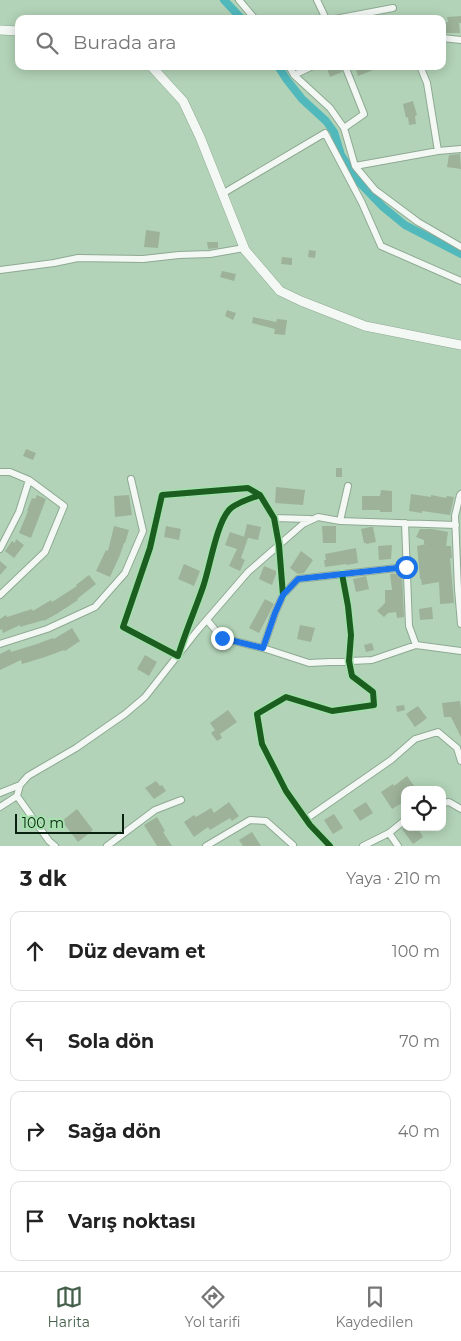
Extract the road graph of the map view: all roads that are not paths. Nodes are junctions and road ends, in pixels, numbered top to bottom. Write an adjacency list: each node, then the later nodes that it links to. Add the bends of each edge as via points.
1 (239, 0): 4 (street)
2 (317, 0): 5 (street)
3 (392, 8): 6 (street)
4 (252, 15)
5 (324, 15)
6 (356, 15)
7 (0, 30): 8 (main road)
8 (15, 31)
9 (446, 38): 10 (street)
10 (461, 40)
11 (155, 70): 21 (main road, via 183,101)
12 (291, 70): 16 (street)
13 (305, 70): 16 (street)
14 (347, 70): 17 (street, via 364,114)
15 (422, 70): 19 (street, via 427,83)
16 (294, 75): 17 (street, via 330,108)
17 (344, 128): 20 (street)
18 (461, 149): 19 (street)
19 (438, 151): 20 (street)
20 (355, 166): 22 (street, via 375,190 418,222)
21 (222, 194): 23 (main road); 25 (street, via 325,133 381,246)
22 (461, 247)
23 (244, 248): 24 (street, via 143,259 78,258); 26 (main road, via 280,291 301,301 365,326)
24 (0, 270)
25 (461, 281)
26 (461, 345)
27 (0, 472): 29 (street, via 10,472)
28 (131, 479): 46 (street, via 143,531 125,574 95,607)
29 (28, 480): 39 (street, via 19,512); 42 (street, via 64,506 45,552)
30 (348, 486): 35 (street)
31 (461, 494): 37 (street)
32 (260, 495): 33 (street); 50 (street, via 229,510 220,527); 50 (street, via 248,488 162,494 150,548 123,626)
33 (274, 518): 34 (street); 38 (street)
34 (312, 520): 35 (street, via 318,517); 38 (street)
35 (340, 521): 36 (street)
36 (404, 523): 37 (street); 40 (street)
37 (456, 525): 45 (street)
38 (279, 545): 43 (street); 44 (street, via 248,572)
39 (0, 549)
40 (406, 567): 41 (street); 47 (street, via 409,626)
41 (342, 574): 43 (street, via 298,579); 51 (street, via 351,635)
42 (0, 595)
43 (283, 595): 48 (street)
44 (207, 620): 48 (street, via 222,638); 50 (street)
45 (461, 624)
46 (0, 644)
47 (416, 645): 49 (street); 51 (street, via 372,660)
48 (263, 648): 51 (street, via 309,663)
49 (461, 651)
50 (178, 656): 53 (street, via 145,697 125,714 28,776)
51 (349, 661): 60 (street, via 352,676 373,692 374,705 332,711 286,697 257,714 262,744 286,792)
52 (461, 761): 60 (street, via 457,748 438,732 415,739 391,760)
53 (20, 785): 54 (street); 55 (street)
54 (0, 793)
55 (17, 796): 58 (street); 63 (street)
56 (181, 800): 64 (street, via 155,810)
57 (446, 802): 59 (street)
58 (0, 807)
59 (461, 809)
60 (306, 819): 67 (street)
61 (401, 823): 62 (street)
62 (389, 833): 68 (street); 69 (street)
63 (55, 846)
64 (107, 846)
65 (206, 846): 66 (street, via 250,820 266,821)
66 (293, 846)
67 (330, 846)
68 (363, 846)
69 (398, 846)

